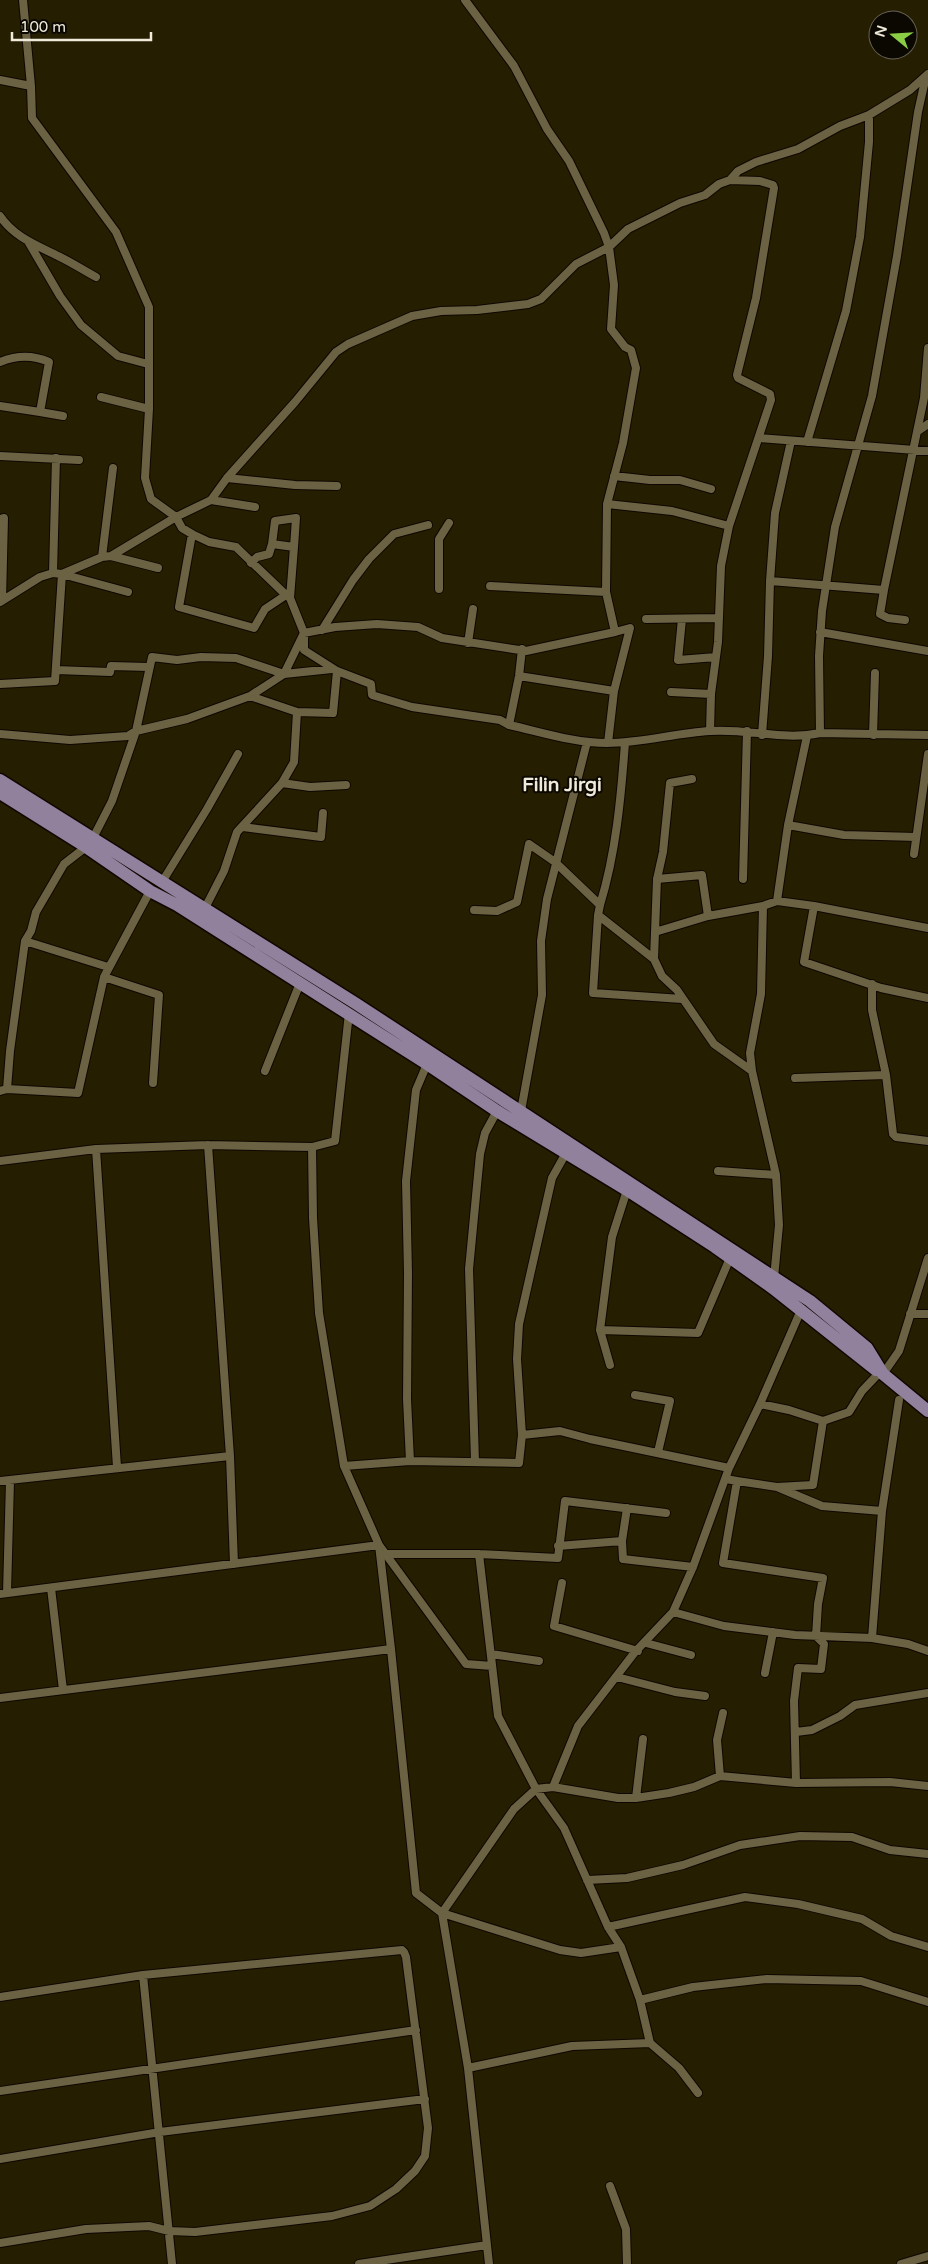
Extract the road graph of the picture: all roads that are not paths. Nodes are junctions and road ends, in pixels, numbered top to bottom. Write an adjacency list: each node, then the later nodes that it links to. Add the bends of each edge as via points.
1 (23, 0): 5 (street)
2 (465, 0): 13 (street, via 514,66 589,198)
3 (927, 75): 6 (street); 8 (street, via 910,90)
4 (0, 80): 5 (street)
5 (31, 86): 17 (street, via 32,118 116,232 149,307)
6 (919, 107): 7 (street); 28 (street, via 872,396)
7 (928, 107)
8 (869, 115): 9 (street, via 840,126 798,149 756,162 738,171); 27 (street, via 860,229 846,311)
9 (730, 180): 13 (street, via 705,195 680,203 628,229); 25 (street, via 760,181 774,188 756,298 737,375 771,396)
10 (0, 216): 11 (street)
11 (3, 224): 12 (street)
12 (29, 243): 14 (street); 17 (street, via 80,325 118,356)
13 (609, 247): 35 (street, via 614,285 611,329 631,350 636,368 624,443); 36 (street, via 576,264 541,299 528,304 412,316 348,344 336,352)
14 (96, 277)
15 (928, 348): 24 (street)
16 (0, 362): 21 (street, via 36,356 49,362)
17 (148, 364): 20 (street)
18 (101, 397): 20 (street)
19 (0, 406): 21 (street)
20 (149, 409): 42 (street, via 145,478 151,499)
21 (40, 412): 22 (street)
22 (63, 416)
23 (928, 424): 24 (street)
24 (918, 431): 29 (street)
25 (758, 438): 26 (street); 46 (street)
26 (792, 441): 27 (street); 56 (street, via 775,512)
27 (807, 442): 28 (street)
28 (858, 446): 29 (street); 57 (street, via 837,518)
29 (913, 451): 30 (street); 60 (street)
30 (928, 452)
31 (0, 456): 32 (street)
32 (56, 458): 33 (street); 54 (street)
33 (79, 460)
34 (113, 468): 51 (street)
35 (614, 476): 38 (street, via 680,480); 40 (street)
36 (227, 478): 37 (street); 39 (street)
37 (338, 486)
38 (711, 489)
39 (211, 500): 41 (street); 42 (street)
40 (607, 504): 46 (street, via 672,511); 62 (street)
41 (255, 507)
42 (176, 517): 47 (street, via 182,528); 50 (street)
43 (0, 518): 64 (street, via 4,518)
44 (450, 523): 59 (street, via 439,539)
45 (428, 525): 70 (street, via 394,534 353,580)
46 (729, 526): 66 (street, via 720,579)
47 (192, 534): 52 (street, via 209,542 236,547); 63 (street, via 179,607 254,628 265,609)
48 (272, 544): 49 (street); 49 (street, via 275,521 296,518); 52 (street, via 269,554 257,557)
49 (294, 547): 63 (street)
50 (111, 556): 51 (street); 53 (street)
51 (102, 557): 55 (street)
52 (251, 563): 63 (street)
53 (158, 568)
54 (53, 573): 55 (street); 64 (street, via 40,577)
55 (62, 574): 61 (street); 79 (street)
56 (770, 581): 57 (street); 96 (street)
57 (827, 585): 60 (street); 72 (street)
58 (490, 586): 62 (street)
59 (439, 589)
60 (884, 590): 69 (street, via 880,614)
61 (128, 592)
62 (606, 592): 71 (street)
63 (288, 597): 73 (street)
64 (1, 601)
65 (473, 609): 74 (street)
66 (719, 618): 68 (street); 77 (street)
67 (646, 619): 68 (street)
68 (682, 619): 77 (street, via 678,660)
69 (905, 620)
70 (322, 630): 73 (street); 74 (street, via 377,624 418,627 442,638)
71 (615, 632): 75 (street); 85 (street, via 630,628)
72 (820, 632): 76 (street); 94 (street)
73 (304, 633): 80 (street, via 304,650); 82 (street)
74 (468, 643): 75 (street)
75 (522, 650): 83 (street)
76 (928, 651)
77 (716, 657): 87 (street)
78 (148, 667): 79 (street, via 111,666 110,672); 82 (street, via 152,657 177,660 236,658); 92 (street)
79 (56, 670): 84 (street, via 55,681)
80 (334, 670): 82 (street); 89 (street, via 333,714); 90 (street, via 371,684 372,695 412,707 459,712 500,720)
81 (875, 673): 97 (street)
82 (284, 674): 88 (street)
83 (520, 676): 85 (street); 90 (street)
84 (0, 684)
85 (614, 691): 101 (street)
86 (671, 692): 87 (street)
87 (711, 694): 91 (street)
88 (250, 696): 89 (street); 92 (street, via 187,719)
89 (298, 712): 107 (street, via 294,762)
90 (509, 725): 100 (street)
91 (710, 730): 93 (street); 102 (street)
92 (136, 731): 95 (street, via 128,736 70,740); 114 (street, via 112,801)
93 (747, 732): 96 (street); 118 (street)
94 (820, 733): 97 (street); 99 (street)
95 (0, 734)
96 (762, 735): 99 (street)
97 (873, 735): 98 (street)
98 (928, 735)
99 (807, 736): 111 (street)
100 (587, 742): 101 (street); 116 (street)
101 (608, 743): 102 (street)
102 (625, 743): 122 (street, via 618,817 608,879)
103 (238, 754): 119 (street)
104 (928, 754): 113 (street)
105 (692, 779): 117 (street, via 670,783)
106 (0, 780): 114 (main road)
107 (282, 784): 108 (street, via 310,787); 112 (street)
108 (346, 785)
109 (1, 795): 114 (main road)
110 (323, 812): 112 (street, via 321,837)
111 (788, 825): 113 (street, via 844,835); 121 (street)
112 (243, 828): 125 (street, via 237,832 224,871)
113 (916, 837): 115 (street)
114 (89, 843): 119 (main road); 120 (main road); 132 (street, via 64,864 36,912)
115 (914, 854)
116 (555, 862): 122 (street); 126 (street, via 529,844 517,902 498,911); 149 (street, via 541,941 542,995)
117 (657, 879): 128 (street, via 702,876); 130 (street)
118 (743, 879)
119 (162, 882): 125 (main road)
120 (150, 891): 131 (main road); 134 (street)
121 (776, 901): 123 (street); 124 (street)
122 (600, 905): 127 (street)
123 (763, 906): 128 (street); 143 (street, via 761,994 750,1053)
124 (814, 906): 129 (street); 137 (street, via 804,962)
125 (205, 908): 131 (main road)
126 (474, 910)
127 (598, 916): 133 (street); 139 (street, via 593,993)
128 (708, 916): 130 (street)
129 (928, 928)
130 (655, 932): 133 (street)
131 (236, 935): 136 (main road); 149 (main road, via 355,1002)
132 (25, 941): 134 (street); 147 (street)
133 (654, 959): 139 (street, via 662,976)
134 (108, 967): 135 (street)
135 (104, 978): 146 (street, via 159,995); 147 (street, via 78,1093)
136 (300, 983): 140 (main road); 142 (street)
137 (872, 984): 138 (street); 144 (street, via 872,1010)
138 (928, 998)
139 (682, 999): 143 (street, via 714,1044)
140 (349, 1013): 141 (main road); 152 (street, via 335,1141)
141 (427, 1064): 148 (main road); 178 (street, via 416,1090 406,1181)
142 (265, 1071)
143 (752, 1071): 157 (street)
144 (886, 1075): 145 (street); 150 (street, via 893,1134)
145 (795, 1078)
146 (153, 1083)
147 (4, 1090)
148 (496, 1111): 154 (main road); 177 (street, via 485,1133 480,1154 469,1269)
149 (521, 1111): 161 (main road)
150 (928, 1141)
151 (208, 1145): 152 (street); 153 (street); 176 (street)
152 (312, 1147): 179 (street, via 312,1218 319,1313)
153 (96, 1149): 155 (street); 180 (street)
154 (566, 1153): 158 (main road); 174 (street, via 552,1178 518,1324)
155 (0, 1160)
156 (718, 1171): 157 (street)
157 (776, 1175): 161 (street, via 779,1225)
158 (627, 1190): 159 (main road); 165 (street, via 612,1237)
159 (730, 1258): 162 (main road); 165 (street, via 698,1333)
160 (928, 1258): 163 (street)
161 (774, 1278): 167 (main road, via 810,1301 867,1348)
162 (801, 1310): 167 (main road); 170 (street)
163 (910, 1314): 164 (street); 167 (street, via 899,1351)
164 (928, 1314)
165 (600, 1330): 166 (street)
166 (610, 1364)
167 (881, 1373): 169 (main road); 171 (main road); 173 (street, via 862,1391 849,1412)
168 (635, 1394): 175 (street, via 670,1400)
169 (899, 1400): 172 (main road); 188 (street)
170 (760, 1404): 173 (street); 181 (street)
171 (928, 1411)
172 (928, 1418)
173 (823, 1421): 186 (street, via 813,1485)
174 (522, 1435): 175 (street, via 560,1431); 177 (street, via 519,1463)
175 (658, 1452): 181 (street)
176 (230, 1456): 180 (street); 195 (street)
177 (475, 1461): 178 (street)
178 (410, 1462): 179 (street)
179 (344, 1466): 191 (street)
180 (117, 1467): 184 (street)
181 (729, 1468): 182 (street)
182 (726, 1478): 185 (street); 196 (street)
183 (0, 1481): 184 (street)
184 (10, 1481): 199 (street)
185 (737, 1481): 186 (street); 202 (street, via 723,1564 823,1578)
186 (777, 1487): 188 (street, via 822,1506)
187 (627, 1508): 189 (street); 190 (street); 192 (street, via 565,1501)
188 (882, 1511): 203 (street)
189 (666, 1513)
190 (622, 1541): 192 (street); 196 (street, via 623,1559)
191 (379, 1545): 193 (street); 195 (street); 205 (street)
192 (558, 1546): 194 (street, via 558,1558)
193 (387, 1554): 194 (street); 211 (street, via 466,1664)
194 (479, 1554): 208 (street)
195 (234, 1564): 198 (street)
196 (693, 1567): 200 (street)
197 (562, 1583): 206 (street, via 554,1626)
198 (51, 1588): 199 (street); 214 (street)
199 (3, 1594)
200 (673, 1612): 201 (street, via 724,1626); 204 (street)
201 (773, 1632): 202 (street); 212 (street)
202 (816, 1636): 203 (street); 219 (street, via 824,1644 821,1669 798,1668 794,1701)
203 (872, 1638): 207 (street)
204 (646, 1642): 206 (street); 209 (street)
205 (392, 1649): 214 (street); 229 (street, via 416,1893)
206 (638, 1651): 213 (street)
207 (928, 1651)
208 (491, 1654): 210 (street); 211 (street)
209 (691, 1655)
210 (539, 1661)
211 (492, 1666): 225 (street, via 498,1716)
212 (765, 1673)
213 (617, 1677): 216 (street); 224 (street, via 578,1726)
214 (63, 1690): 217 (street)
215 (928, 1693): 219 (street, via 855,1705 812,1730)
216 (705, 1696)
217 (0, 1698)
218 (723, 1713): 221 (street, via 717,1740)
219 (796, 1732): 222 (street)
220 (643, 1740): 226 (street)
221 (720, 1776): 222 (street); 226 (street, via 694,1787)
222 (796, 1783): 223 (street, via 890,1782)
223 (928, 1786)
224 (552, 1787): 225 (street); 226 (street)
225 (536, 1789): 228 (street, via 564,1828); 229 (street, via 514,1809)
226 (636, 1798)
227 (928, 1854): 228 (street, via 890,1850 852,1837 800,1836 740,1845 683,1865 627,1878)
228 (587, 1880): 230 (street)
229 (442, 1913): 231 (street, via 560,1950 589,1953); 239 (street)
230 (608, 1927): 231 (street); 232 (street, via 745,1897 798,1904 862,1919 890,1936)
231 (621, 1947): 235 (street)
232 (928, 1947)
233 (143, 1975): 234 (street); 237 (street, via 402,1950 406,1957); 240 (street)
234 (0, 1997)
235 (640, 2000): 236 (street, via 693,1987 767,1980 861,1981); 238 (street)
236 (928, 2002)
237 (416, 2030): 240 (street); 243 (street)
238 (650, 2043): 239 (street, via 572,2046); 242 (street, via 679,2068)
239 (468, 2068): 249 (street)
240 (152, 2069): 241 (street); 244 (street)
241 (0, 2091)
242 (698, 2093)
243 (425, 2099): 244 (street); 247 (street, via 428,2128 425,2156 396,2189 370,2206 286,2223 196,2232)
244 (160, 2132): 245 (street); 247 (street)
245 (0, 2159)
246 (610, 2186): 254 (street, via 626,2229)
247 (169, 2231): 248 (street, via 149,2226 86,2229); 251 (street)
248 (0, 2243)
249 (487, 2245): 252 (street); 253 (street)
250 (928, 2256): 255 (street)
251 (172, 2264)
252 (358, 2264)
253 (489, 2264)
254 (627, 2264)
255 (901, 2264)

